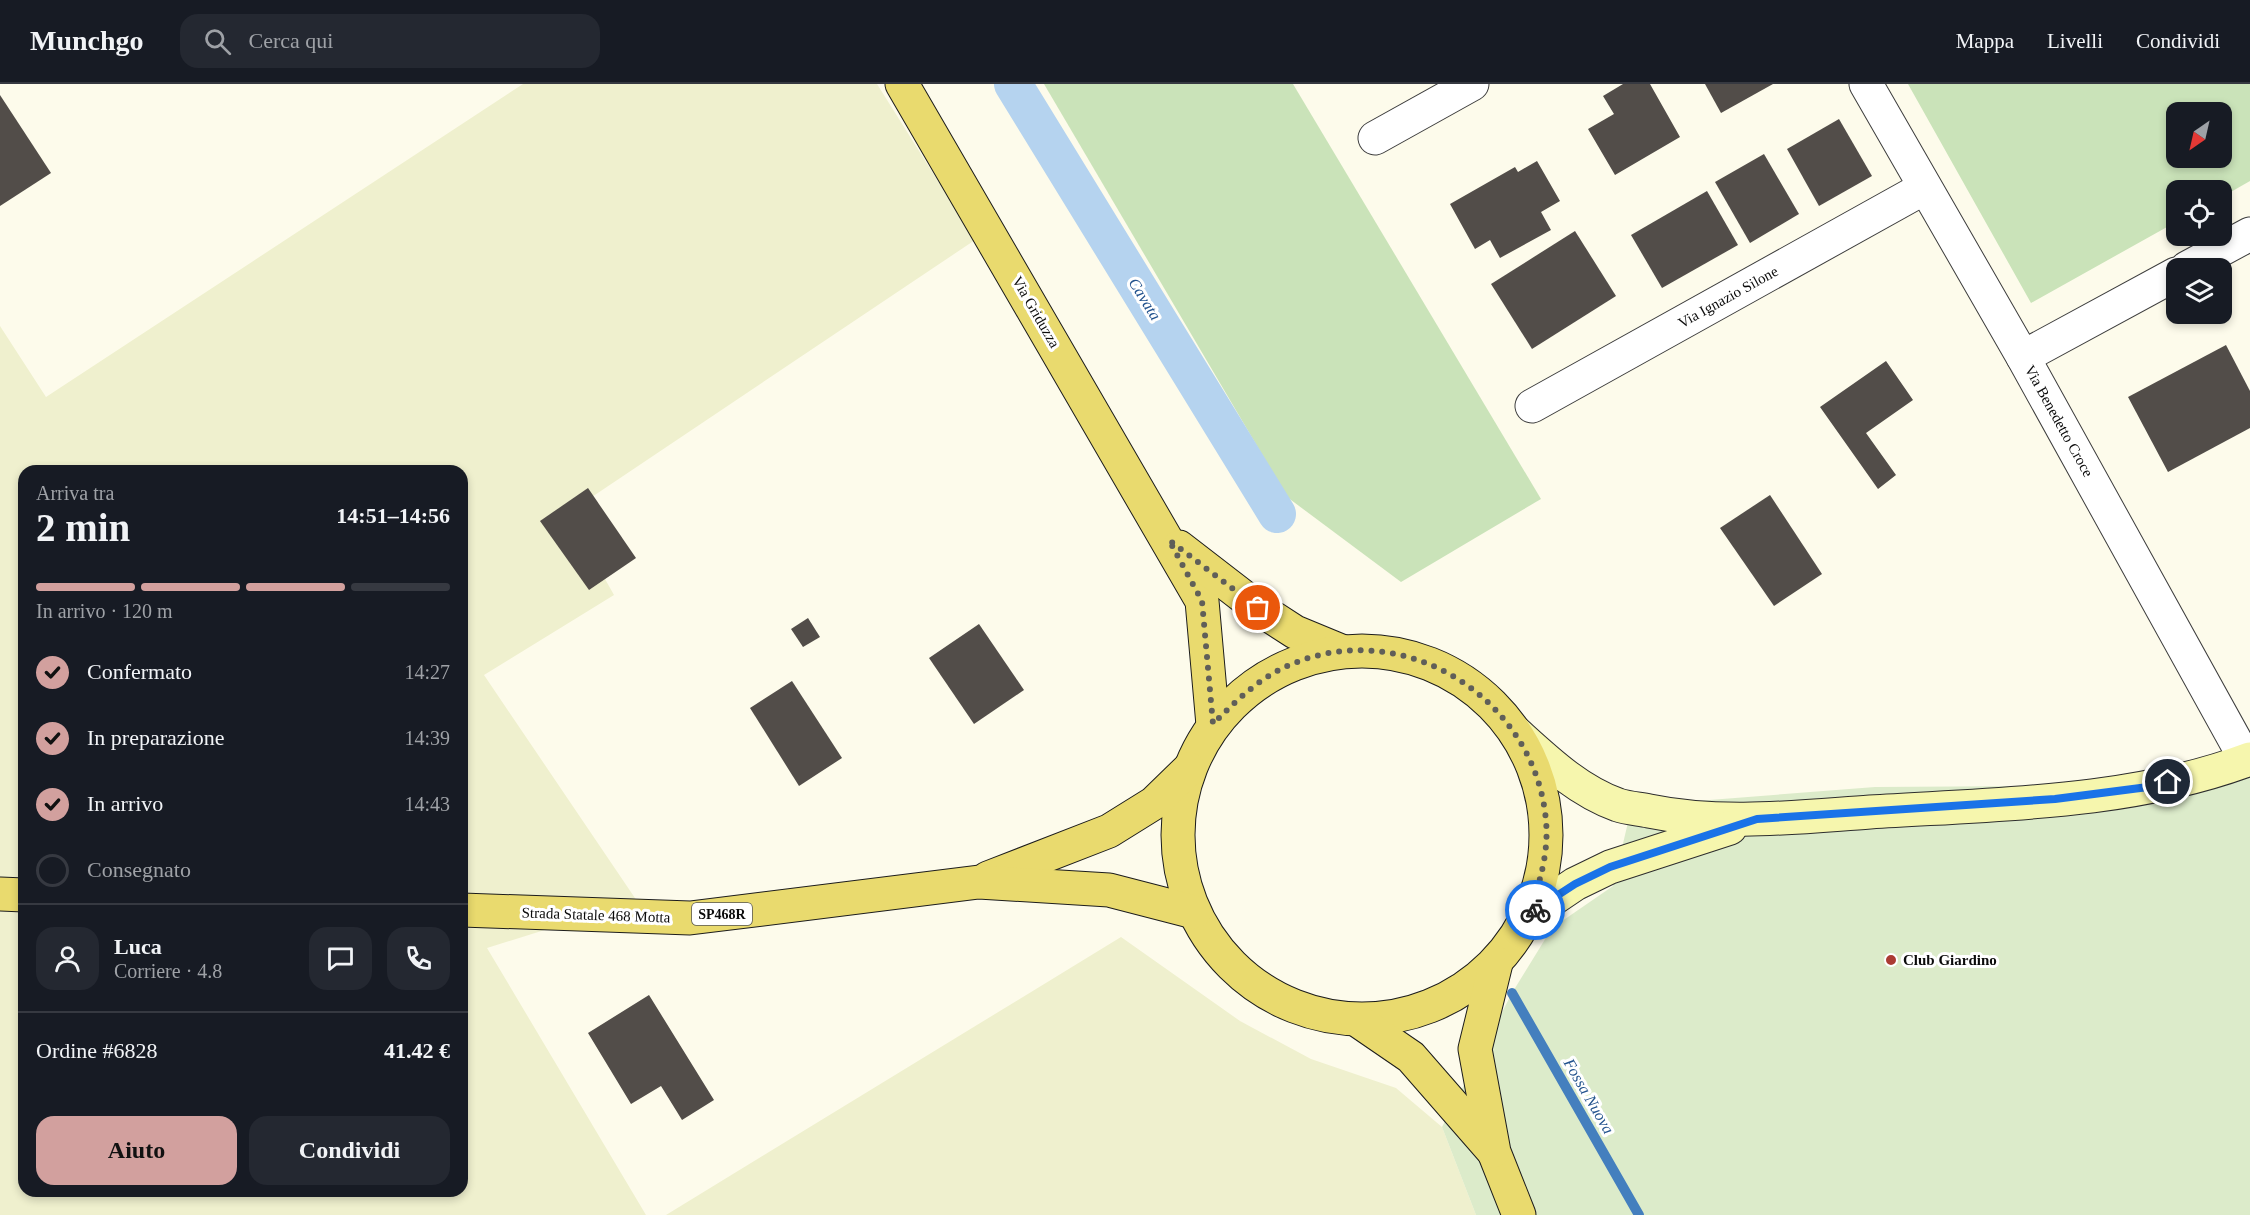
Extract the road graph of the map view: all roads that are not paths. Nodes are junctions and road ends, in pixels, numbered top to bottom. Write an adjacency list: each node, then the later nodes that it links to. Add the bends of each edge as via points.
1 (902, 84): 11 (main road, Via Griduzza)
2 (1472, 84): 4 (street)
3 (1866, 84): 5 (street, Via Benedetto Croce)
4 (1375, 138)
5 (1924, 188): 9 (street, Via Benedetto Croce); 10 (street, Via Ignazio Silone)
6 (2250, 234): 7 (street)
7 (2206, 258)
8 (2166, 279): 9 (street)
9 (2023, 357): 15 (street, Via Benedetto Croce)
10 (1532, 406)
11 (1169, 540): 12 (main road, Via Griduzza, via 1286,626); 13 (main road, Via Griduzza, via 1202,601)
12 (1341, 651): 13 (main road, SP468R, via 1292,664 1249,689); 14 (main road, SP468R, via 1392,652 1439,668 1482,695)
13 (1213, 724): 16 (main road, SP468R)
14 (1515, 732): 17 (main road, via 1568,780 1618,805 1680,818); 23 (main road, SP468R, via 1537,775 1546,822 1544,870)
15 (2248, 760): 17 (main road, via 2148,787 2055,799)
16 (1189, 769): 18 (main road, SP468R, via 1154,803 1109,831); 22 (main road, SP468R, via 1178,816 1179,865)
17 (1757, 819): 23 (main road, via 1610,867 1575,884)
18 (980, 882): 21 (main road, Strada Statale 468 Motta / SP468R, via 690,918); 22 (main road, SP468R, via 1109,890)
19 (0, 894): 20 (main road)
20 (18, 895)
21 (468, 910)
22 (1194, 912): 25 (main road, SP468R, via 1222,955 1261,989 1307,1011)
23 (1529, 915): 24 (main road, SP468R)
24 (1496, 963): 25 (main road, SP468R, via 1467,987 1433,1006 1396,1017); 26 (main road, via 1474,1049)
25 (1357, 1020): 26 (main road, via 1411,1057)
26 (1494, 1152): 27 (main road)
27 (1519, 1215)

